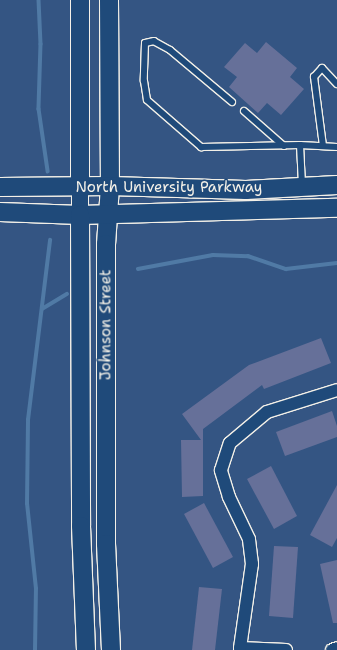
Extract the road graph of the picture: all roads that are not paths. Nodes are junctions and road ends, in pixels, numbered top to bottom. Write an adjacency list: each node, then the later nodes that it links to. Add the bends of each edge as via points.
1 (80, 0): 13 (main road, Johnson Street)
2 (109, 0): 11 (main road, Johnson Street)
3 (337, 84): 8 (lane, via 322,68 314,77)
4 (232, 102): 7 (lane, via 170,50 154,41 145,43 144,81 147,100 201,146)
5 (244, 111): 7 (lane)
6 (300, 145): 7 (lane); 8 (lane); 14 (lane)
7 (284, 146)
8 (323, 146): 9 (lane)
9 (337, 147)
10 (337, 185): 14 (main road, North University Parkway)
11 (110, 186): 13 (main road, North University Parkway); 14 (main road, North University Parkway, via 246,190); 17 (main road, Johnson Street)
12 (0, 187): 13 (main road, North University Parkway)
13 (80, 187): 18 (street, Johnson Street)
14 (302, 187)
15 (337, 208): 17 (main road, North University Parkway)
16 (0, 212): 18 (main road, North University Parkway)
17 (108, 213): 18 (main road, North University Parkway); 22 (main road, Johnson Street, via 106,544)
18 (80, 215): 21 (main road, Johnson Street, via 81,526)
19 (337, 390): 23 (street, via 267,412 230,444 221,470 228,497 249,539 252,564 240,648)
20 (337, 648): 24 (street)
21 (86, 650)
22 (111, 650)
23 (286, 650)
24 (332, 650)

